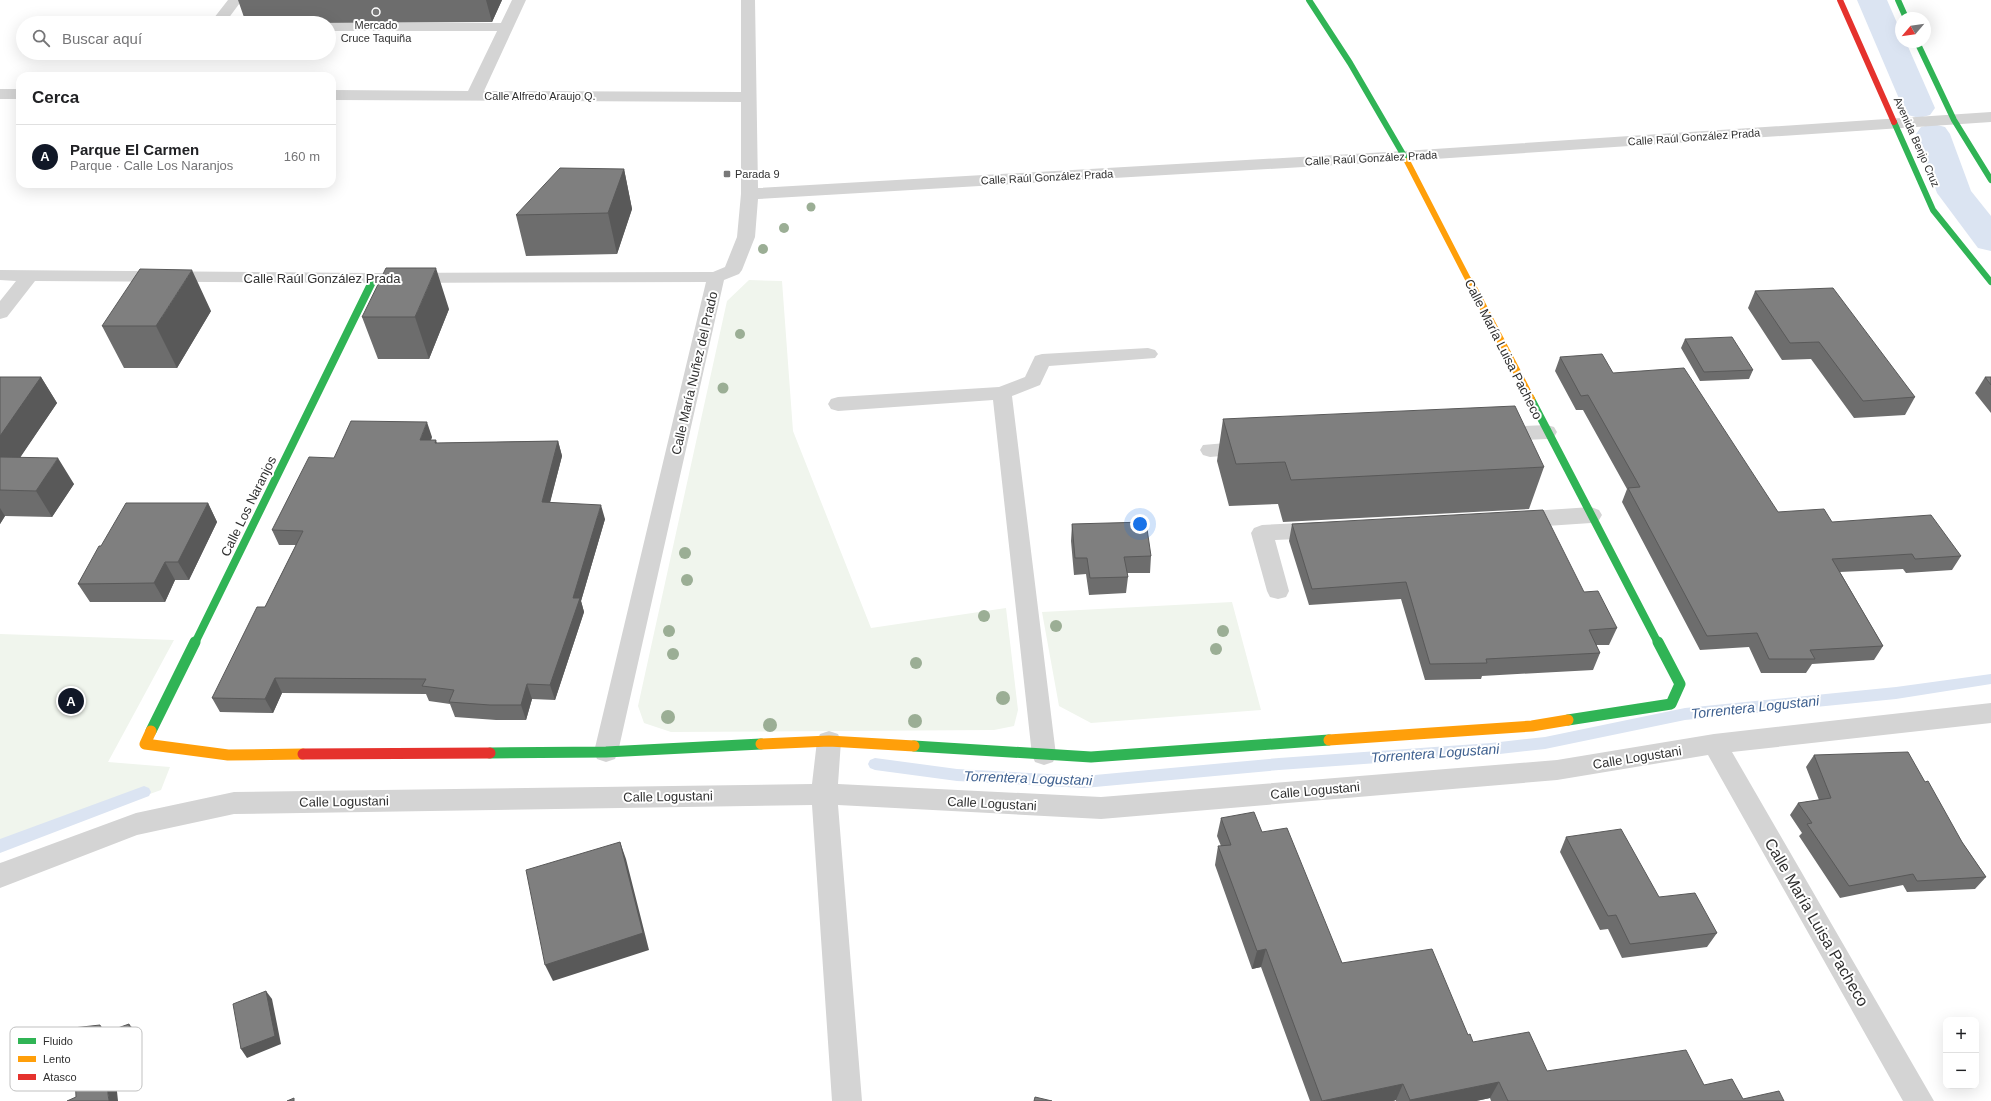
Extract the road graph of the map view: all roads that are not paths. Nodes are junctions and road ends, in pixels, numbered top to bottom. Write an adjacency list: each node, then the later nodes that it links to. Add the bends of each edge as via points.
1 (235, 0): 8 (street)
2 (518, 0): 10 (street)
3 (748, 0): 16 (street, Calle María Nuñez del Prado)
4 (1309, 0): 20 (street, Calle María Luisa Pacheco, via 1350,63)
5 (1840, 0): 19 (street, Avenida Benjo Cruz)
6 (1898, 0): 7 (street)
7 (1903, 12)
8 (222, 16)
9 (336, 26): 10 (street)
10 (506, 27): 15 (street)
11 (1920, 48): 18 (street)
12 (0, 94): 13 (street)
13 (16, 94)
14 (336, 95): 15 (street, Calle Alfredo Araujo Q.)
15 (474, 95): 16 (street, Calle Alfredo Araujo Q.)
16 (749, 97): 22 (street, Calle María Nuñez del Prado)
17 (1991, 117): 18 (street, Calle Raúl González Prada)
18 (1954, 120): 19 (street, Calle Raúl González Prada); 21 (street)
19 (1896, 124): 20 (street, Calle Raúl González Prada); 27 (street, Avenida Benjo Cruz, via 1933,210)
20 (1404, 156): 22 (street, Calle Raúl González Prada); 32 (street, Calle María Luisa Pacheco)
21 (1991, 180)
22 (750, 194): 25 (street, Calle María Nuñez del Prado, via 746,237 733,270)
23 (0, 275): 24 (street, Calle Raúl González Prada)
24 (29, 276): 26 (street, Calle Raúl González Prada); 28 (street)
25 (716, 277): 26 (street, Calle Raúl González Prada); 43 (street, Calle María Nuñez del Prado)
26 (374, 278): 43 (street, Calle Los Naranjos, via 145,744 228,755)
27 (1991, 282)
28 (0, 313)
29 (1148, 354): 30 (street, via 1042,360 1033,381)
30 (1002, 393): 31 (street); 44 (street)
31 (838, 404)
32 (1547, 432): 33 (street); 36 (street, Calle María Luisa Pacheco)
33 (1477, 435)
34 (1264, 447): 35 (street)
35 (1210, 450)
36 (1591, 515): 37 (street); 44 (street, Calle María Luisa Pacheco, via 1680,684 1671,704 1532,726 1091,758)
37 (1496, 521)
38 (1340, 529): 39 (street, via 1262,533)
39 (1278, 590)
40 (1991, 713): 42 (street, Calle Logustani)
41 (829, 741): 43 (street); 44 (street); 45 (street)
42 (1714, 744): 45 (street, Calle Logustani, via 1557,770 1101,808); 48 (street, Calle María Luisa Pacheco)
43 (606, 752)
44 (1044, 755)
45 (824, 794): 46 (street, Calle Logustani, via 234,803 136,824); 47 (street)
46 (0, 876)
47 (847, 1101)
48 (1919, 1101)

